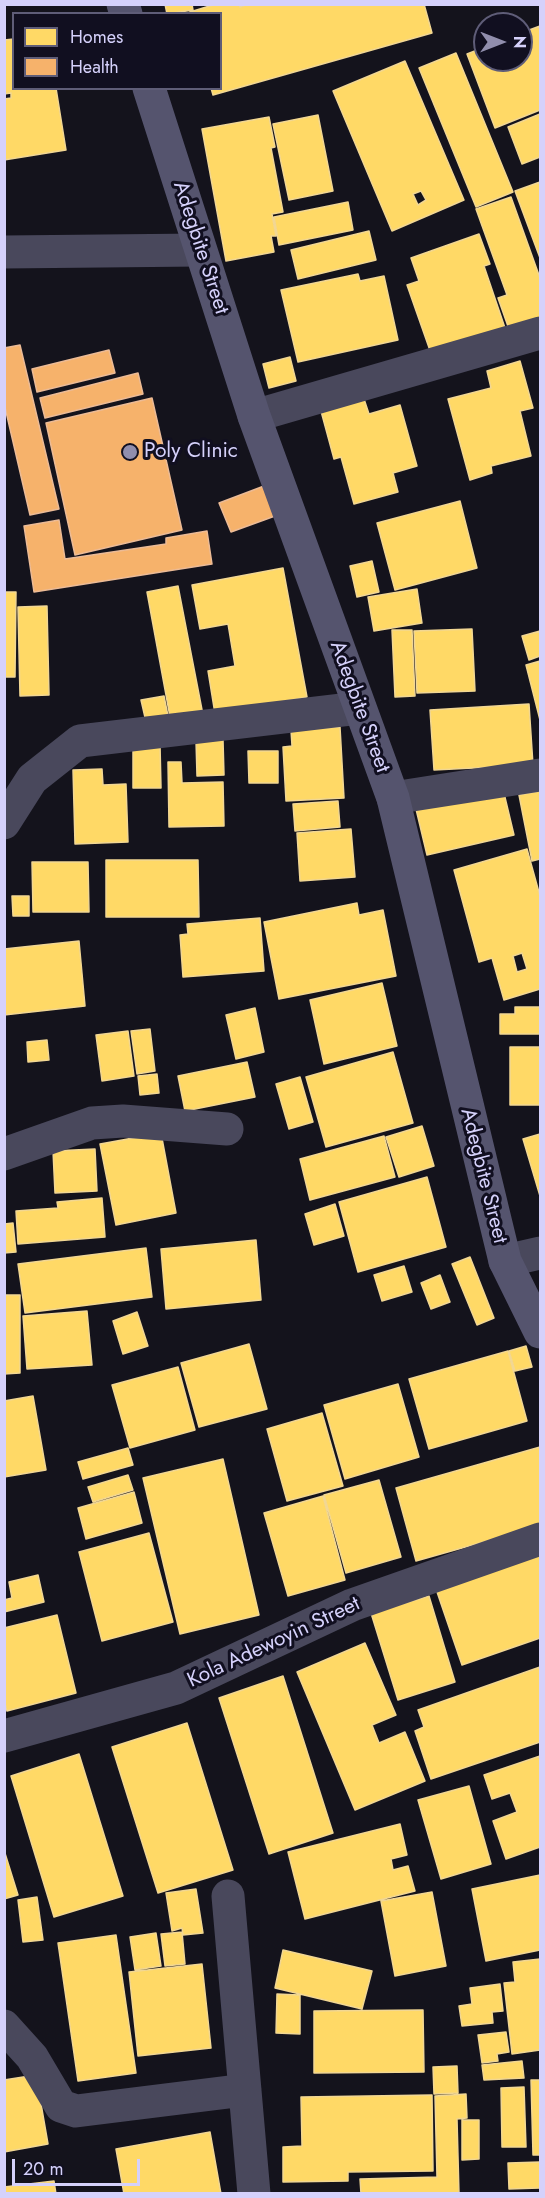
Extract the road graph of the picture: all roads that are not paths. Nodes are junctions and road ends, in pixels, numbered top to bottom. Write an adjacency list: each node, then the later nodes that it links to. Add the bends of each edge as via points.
1 (150, 90): 2 (street, Adegbite Street)
2 (200, 250): 3 (street); 5 (street, Adegbite Street)
3 (4, 252)
4 (540, 333): 5 (street)
5 (254, 416): 6 (street, Adegbite Street)
6 (359, 708): 8 (street, Adegbite Street); 9 (street, via 80,741 32,779)
7 (540, 775): 8 (street)
8 (393, 798): 13 (street, Adegbite Street)
9 (4, 823)
10 (227, 1129): 11 (street, via 123,1121 92,1124)
11 (4, 1154)
12 (540, 1253): 13 (street)
13 (505, 1261): 14 (street, Adegbite Street)
14 (540, 1332)
15 (540, 1539): 16 (street, Kola Adewoyin Street, via 352,1605 176,1688)
16 (4, 1736)
17 (228, 1896): 19 (street)
18 (4, 2026): 19 (street, via 32,2057 61,2106 76,2111)
19 (245, 2090): 20 (street)
20 (254, 2193)

